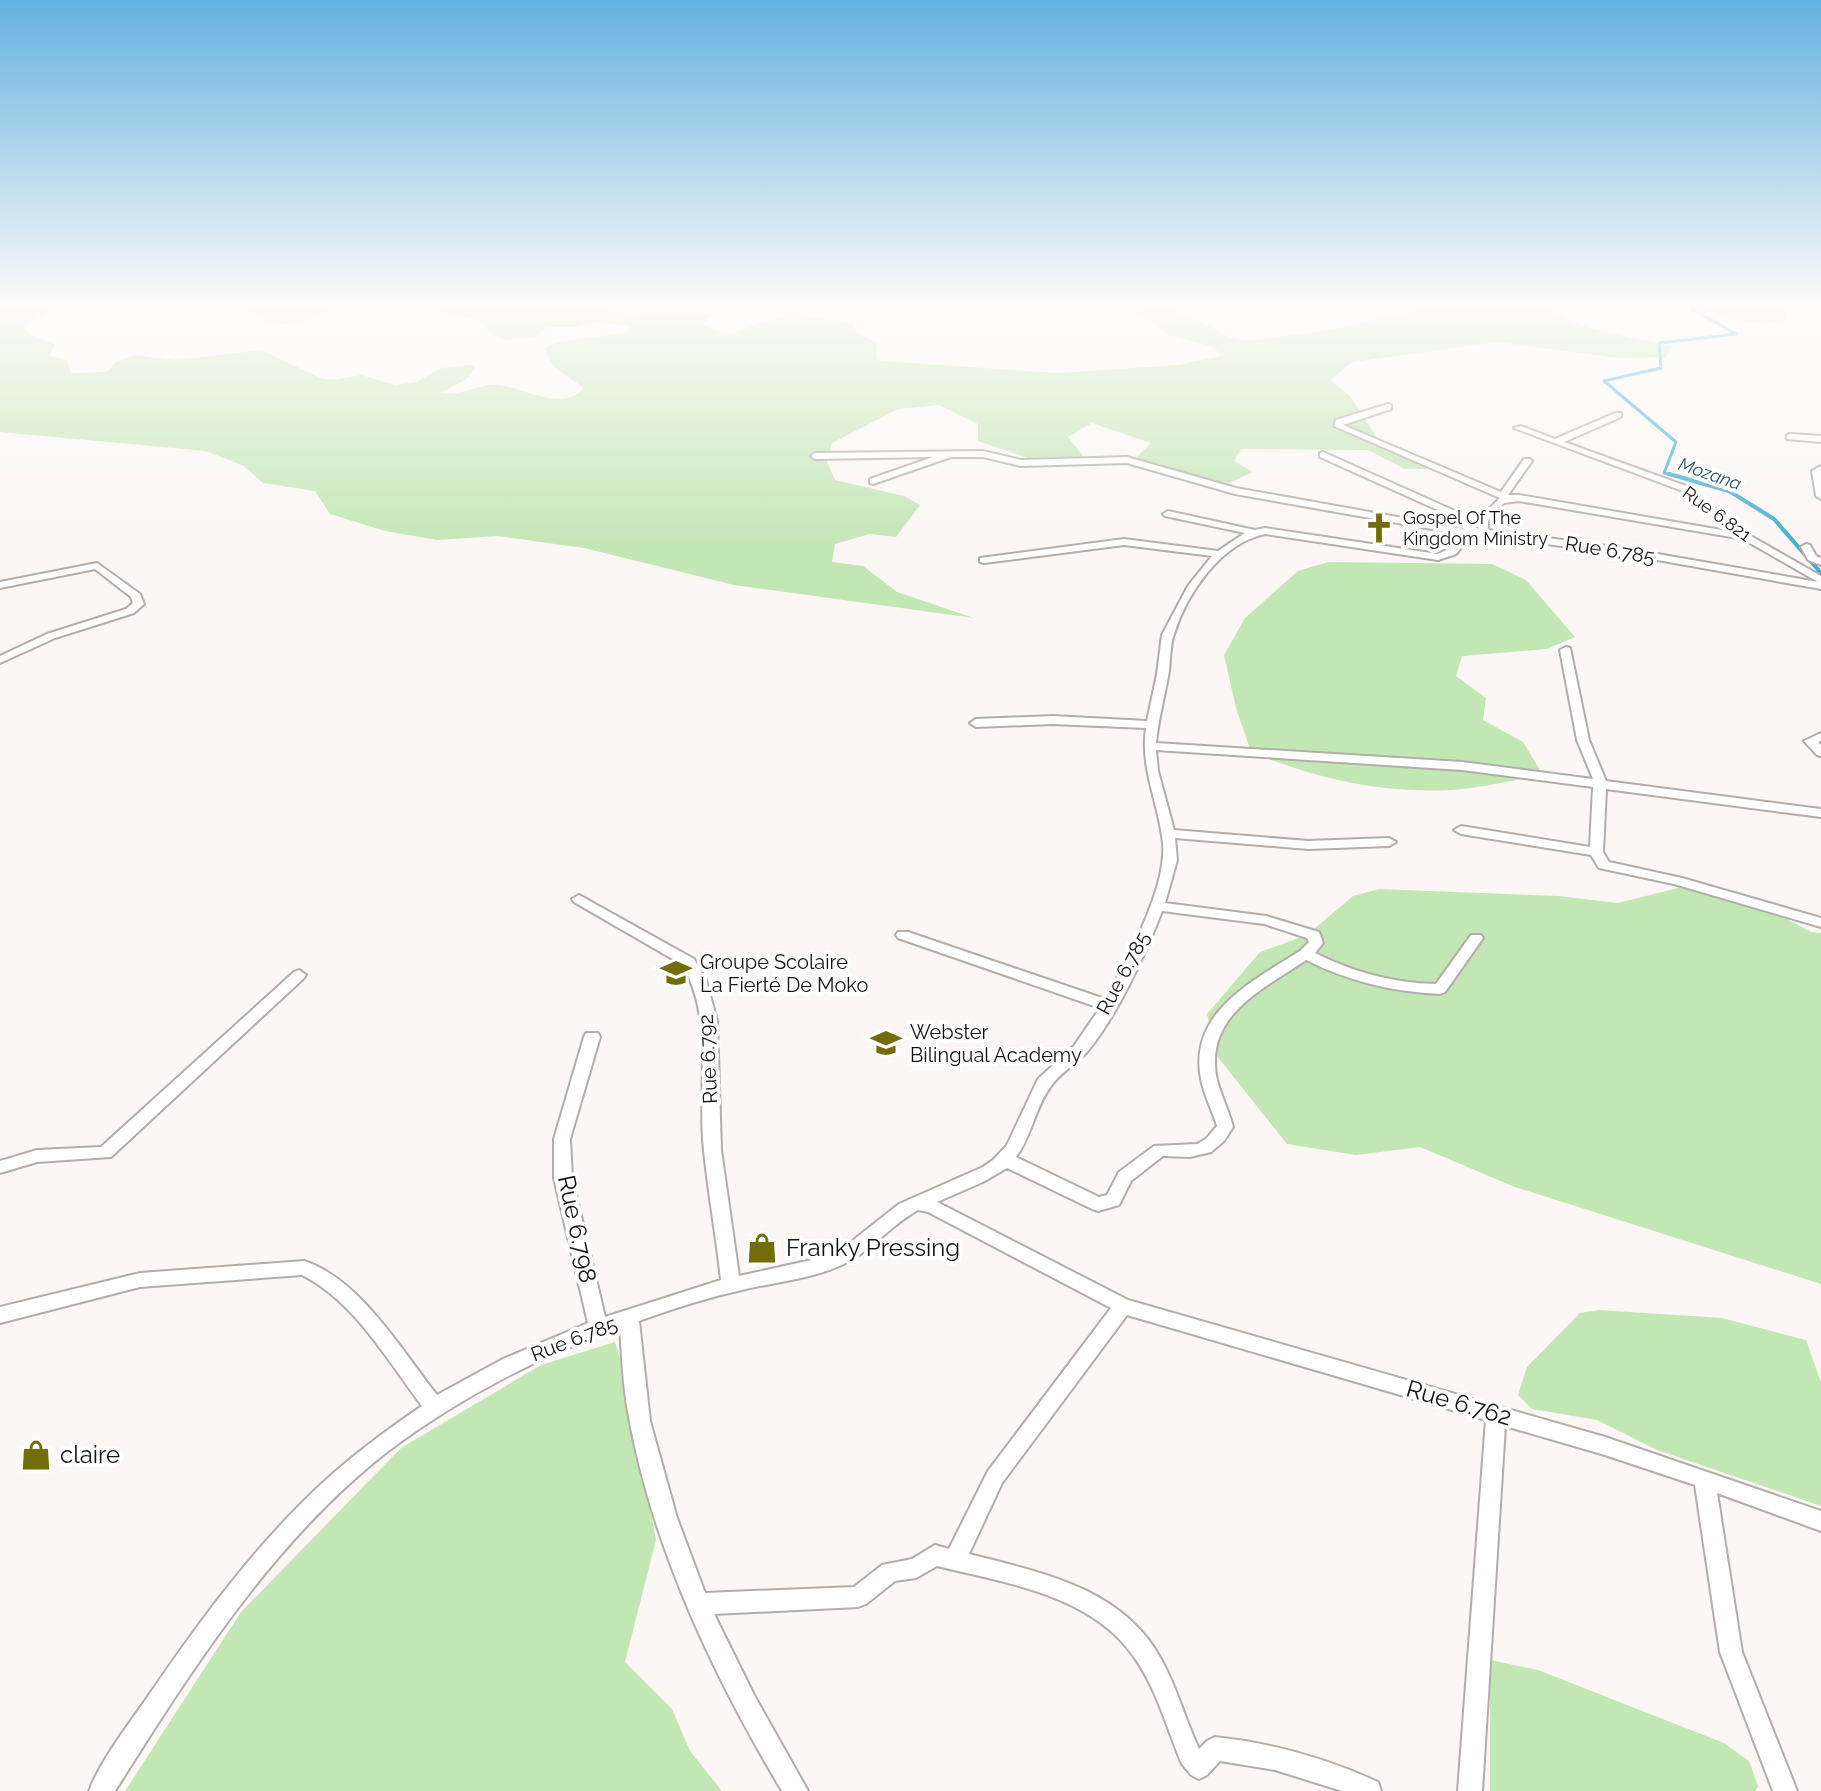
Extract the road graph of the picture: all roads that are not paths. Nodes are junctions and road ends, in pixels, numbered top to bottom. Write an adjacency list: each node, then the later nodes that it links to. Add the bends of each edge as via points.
1 (1388, 407): 14 (street, via 1338,426)
2 (1618, 415): 6 (street)
3 (1518, 428): 6 (street, Rue 6.821)
4 (1790, 437): 5 (street)
5 (1821, 439)
6 (1555, 442): 18 (street, Rue 6.821, via 1683,488)
7 (950, 454): 9 (street, Rue 6.785); 12 (street); 17 (street, Rue 6.785, via 983,454 1021,463 1127,460 1235,491)
8 (1323, 455): 17 (street, via 1452,513)
9 (815, 456)
10 (1527, 461): 14 (street)
11 (1821, 469): 13 (street)
12 (873, 481)
13 (1821, 496)
14 (1506, 497): 17 (street); 18 (street)
15 (1168, 514): 16 (street)
16 (1251, 531): 17 (street, via 1438,557 1449,555); 20 (street, Rue 6.785)
17 (1474, 532): 23 (street, Rue 6.785)
18 (1746, 537): 23 (street, Rue 6.821)
19 (1806, 547): 22 (street)
20 (1221, 554): 21 (street, via 1124,542); 28 (street, Rue 6.785, via 1188,593 1166,640)
21 (984, 560)
22 (1821, 562)
23 (1821, 583)
24 (0, 585): 26 (street, via 97,566 139,604)
25 (1566, 650): 32 (street, via 1583,740)
26 (0, 660)
27 (976, 723): 28 (street)
28 (1153, 725): 30 (street, Rue 6.785)
29 (1821, 737): 31 (street, via 1810,741)
30 (1149, 746): 32 (street, via 1448,765); 35 (street, Rue 6.785)
31 (1821, 752)
32 (1600, 781): 33 (street); 37 (street)
33 (1821, 813)
34 (1461, 830): 37 (street)
35 (1167, 833): 36 (street, via 1308,845); 39 (street, Rue 6.785, via 1171,858)
36 (1389, 842)
37 (1596, 852): 40 (street, via 1604,865)
38 (579, 899): 50 (street, Rue 6.792, via 689,962 699,976 711,1061 711,1133)
39 (1156, 906): 43 (street, via 1299,928 1314,935 1316,943); 45 (street, Rue 6.785)
40 (1821, 923)
41 (903, 935): 45 (street)
42 (1476, 938): 43 (street, via 1440,989 1380,983)
43 (1305, 954): 47 (street, via 1228,1006 1209,1032 1208,1075 1225,1127 1214,1144 1199,1151 1160,1150 1125,1177 1113,1200 1098,1204)
44 (299, 975): 48 (street, via 105,1153 37,1156)
45 (1107, 1005): 47 (street, Rue 6.785, via 1074,1057 1041,1087)
46 (592, 1037): 54 (street, Rue 6.798, via 562,1139 563,1178)
47 (1006, 1160): 49 (street, Rue 6.785, via 953,1191)
48 (0, 1167)
49 (917, 1202): 50 (street, Rue 6.785, via 835,1261); 51 (street, Rue 6.762)
50 (731, 1285): 53 (street, Rue 6.785)
51 (1123, 1306): 56 (street, Rue 6.762); 59 (street, via 995,1477)
52 (0, 1315): 55 (street, via 140,1280 304,1268 320,1273 343,1293)
53 (629, 1318): 54 (street, Rue 6.785); 60 (street, via 640,1418 671,1539)
54 (599, 1329): 55 (street, Rue 6.785, via 513,1363)
55 (434, 1406): 61 (street, Rue 6.785, via 353,1465 289,1528 160,1694)
56 (1496, 1414): 57 (street, Rue 6.762); 64 (street)
57 (1704, 1479): 58 (street, Rue 6.762); 65 (street, via 1731,1652)
58 (1821, 1521)
59 (955, 1560): 60 (street, via 935,1555 916,1568 890,1572 858,1597); 63 (street, via 1084,1600 1111,1615 1136,1640 1199,1767 1215,1749 1271,1754 1325,1769)
60 (698, 1604): 62 (street, via 727,1669)
61 (101, 1791)
62 (796, 1791)
63 (1369, 1791)
64 (1470, 1791)
65 (1785, 1791)

